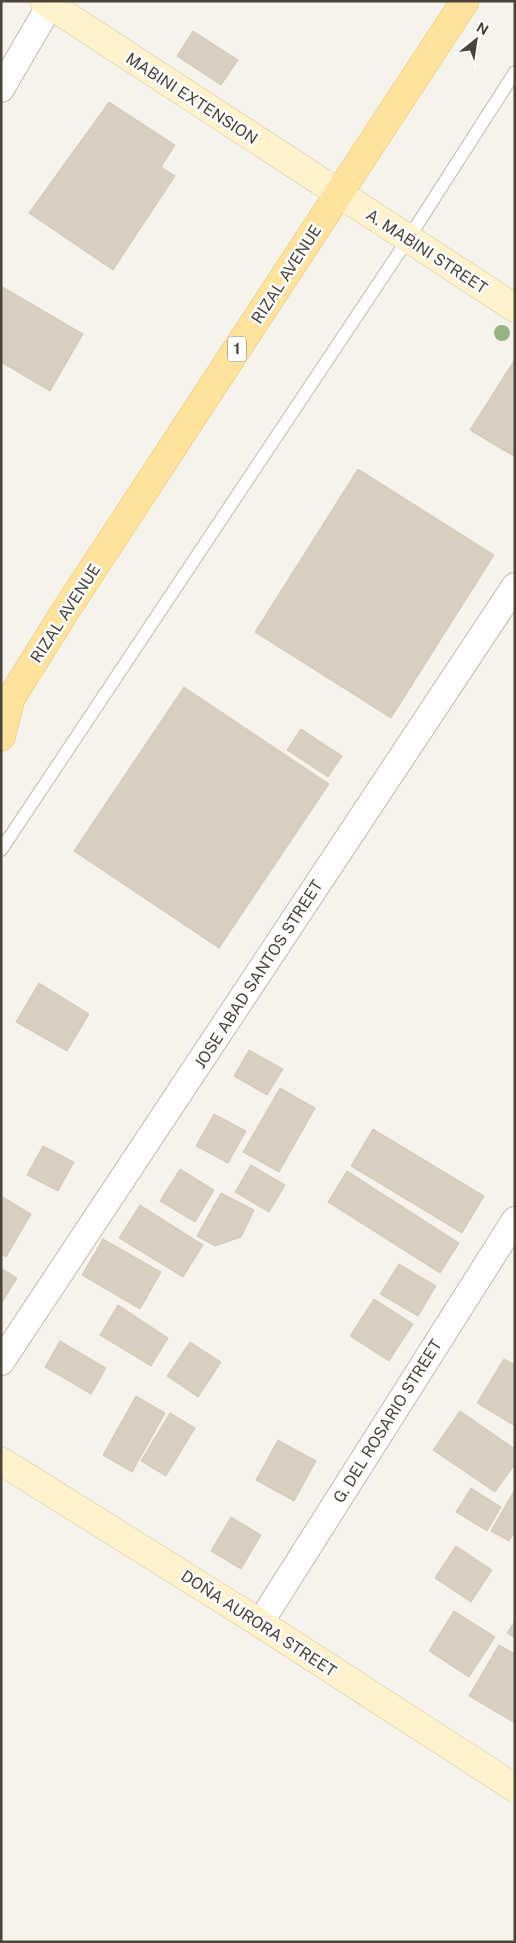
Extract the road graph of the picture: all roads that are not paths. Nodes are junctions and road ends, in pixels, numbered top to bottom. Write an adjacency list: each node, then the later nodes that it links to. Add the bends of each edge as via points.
1 (465, 1): 5 (main road, RIZAL AVENUE / 1)
2 (47, 3): 4 (street); 5 (main road, MABINI EXTENSION)
3 (515, 72): 6 (lane)
4 (1, 89)
5 (339, 194): 6 (main road, A. MABINI STREET); 9 (main road, RIZAL AVENUE / 1)
6 (408, 239): 7 (main road, A. MABINI STREET); 11 (lane)
7 (515, 308)
8 (515, 586): 13 (street, JOSE ABAD SANTOS STREET)
9 (6, 702): 10 (main road, RIZAL AVENUE / 1)
10 (1, 737)
11 (1, 850)
12 (515, 1220): 15 (street, G. DEL ROSARIO STREET)
13 (1, 1362)
14 (1, 1461): 15 (main road, DOÑA AURORA STREET)
15 (260, 1623): 16 (main road, DOÑA AURORA STREET)
16 (515, 1788)

